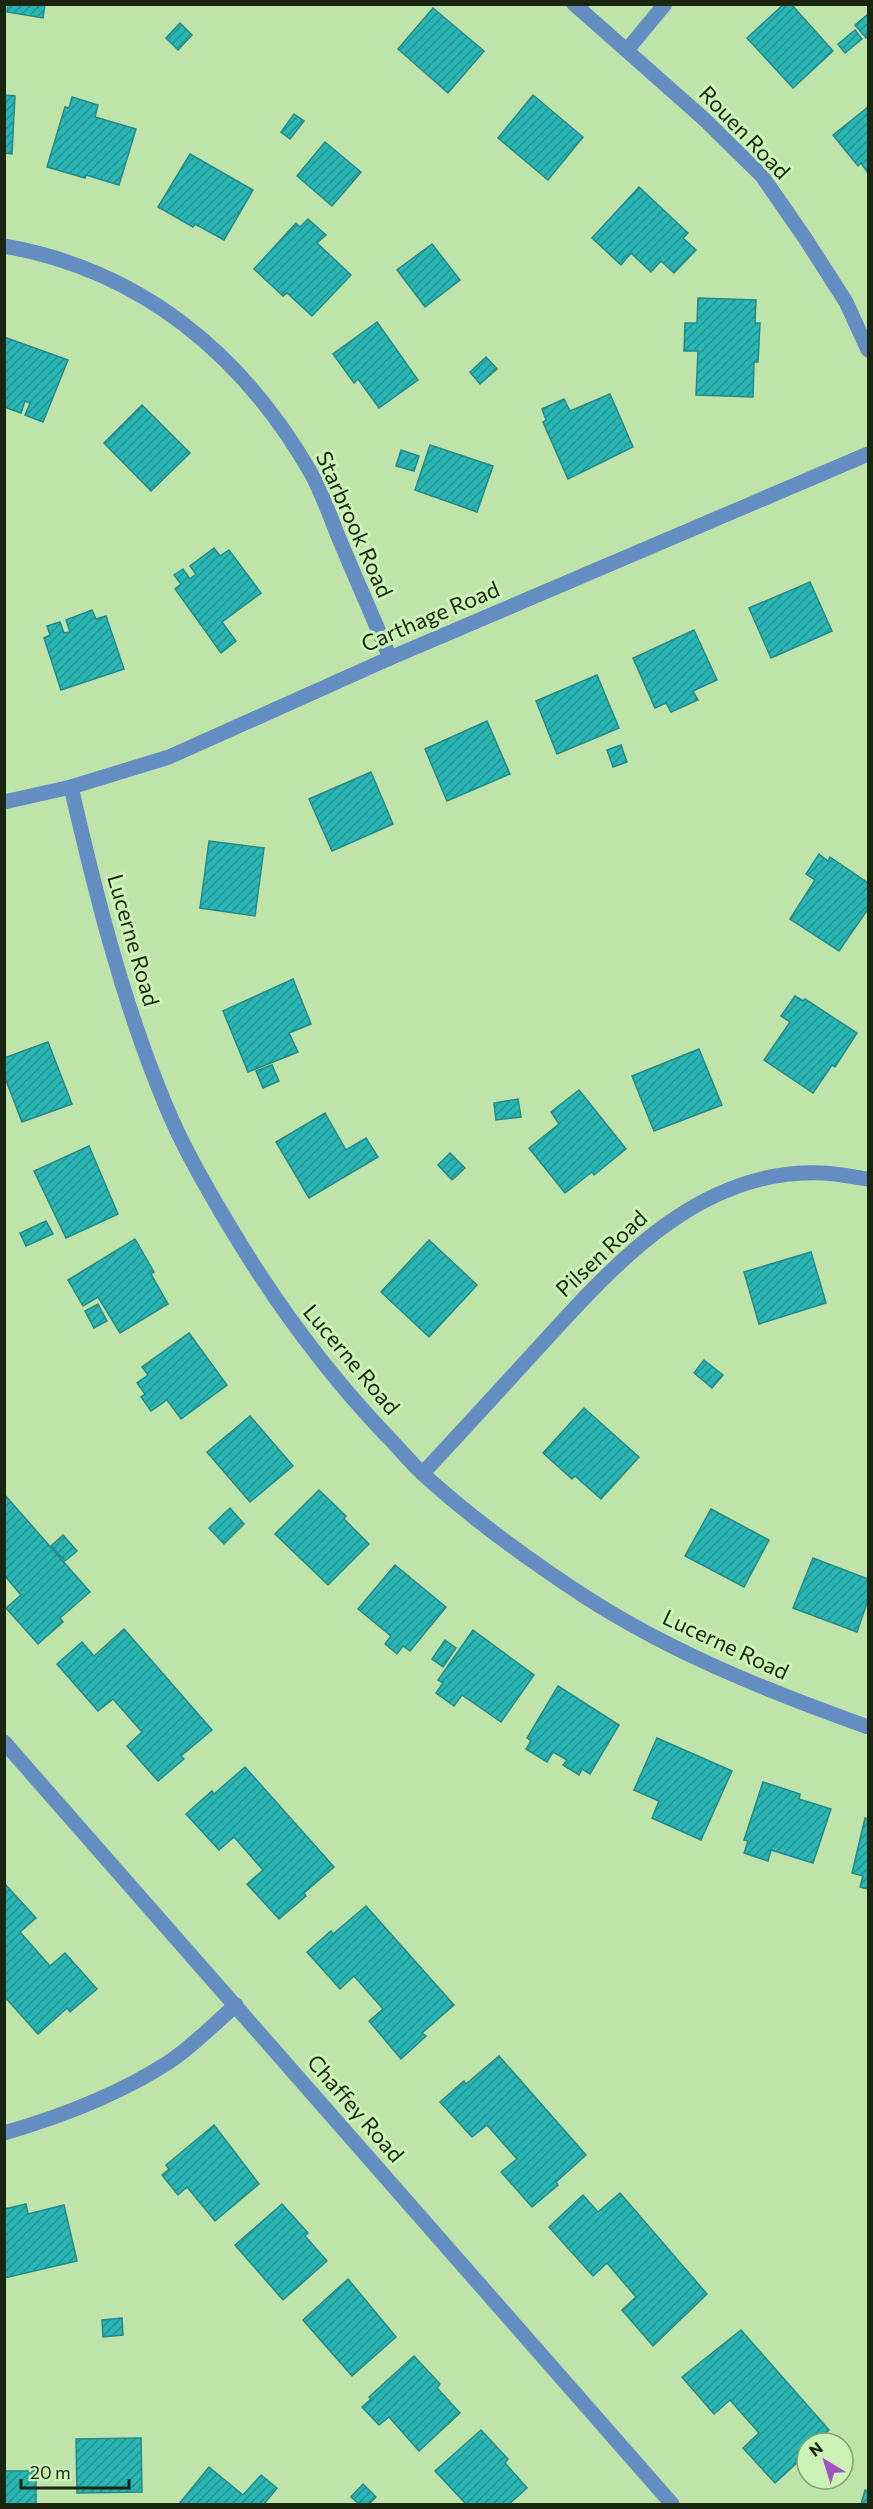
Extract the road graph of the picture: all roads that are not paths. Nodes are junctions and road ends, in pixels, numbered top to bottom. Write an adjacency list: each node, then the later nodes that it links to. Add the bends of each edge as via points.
1 (573, 4): 3 (street, Rouen Road)
2 (665, 4): 3 (street)
3 (627, 50): 5 (street, Rouen Road, via 762,176 846,302)
4 (4, 246): 7 (street, Starbrook Road, via 53,257 151,301 207,341 249,382 313,476)
5 (868, 350)
6 (868, 454): 7 (street, Carthage Road)
7 (390, 658): 8 (street, Carthage Road, via 169,757)
8 (71, 787): 9 (street, Carthage Road); 11 (street, Lucerne Road, via 98,903 166,1108 255,1269 310,1349)
9 (4, 802)
10 (868, 1179): 11 (street, Pilsen Road, via 823,1173 783,1176 737,1186 659,1228 600,1280)
11 (423, 1473): 12 (street, Lucerne Road, via 499,1535 594,1602 674,1647 779,1695)
12 (868, 1727)
13 (4, 1742): 14 (street, Chaffey Road)
14 (236, 2005): 15 (street, via 171,2061 115,2093); 16 (street, Chaffey Road)
15 (4, 2133)
16 (672, 2505)

